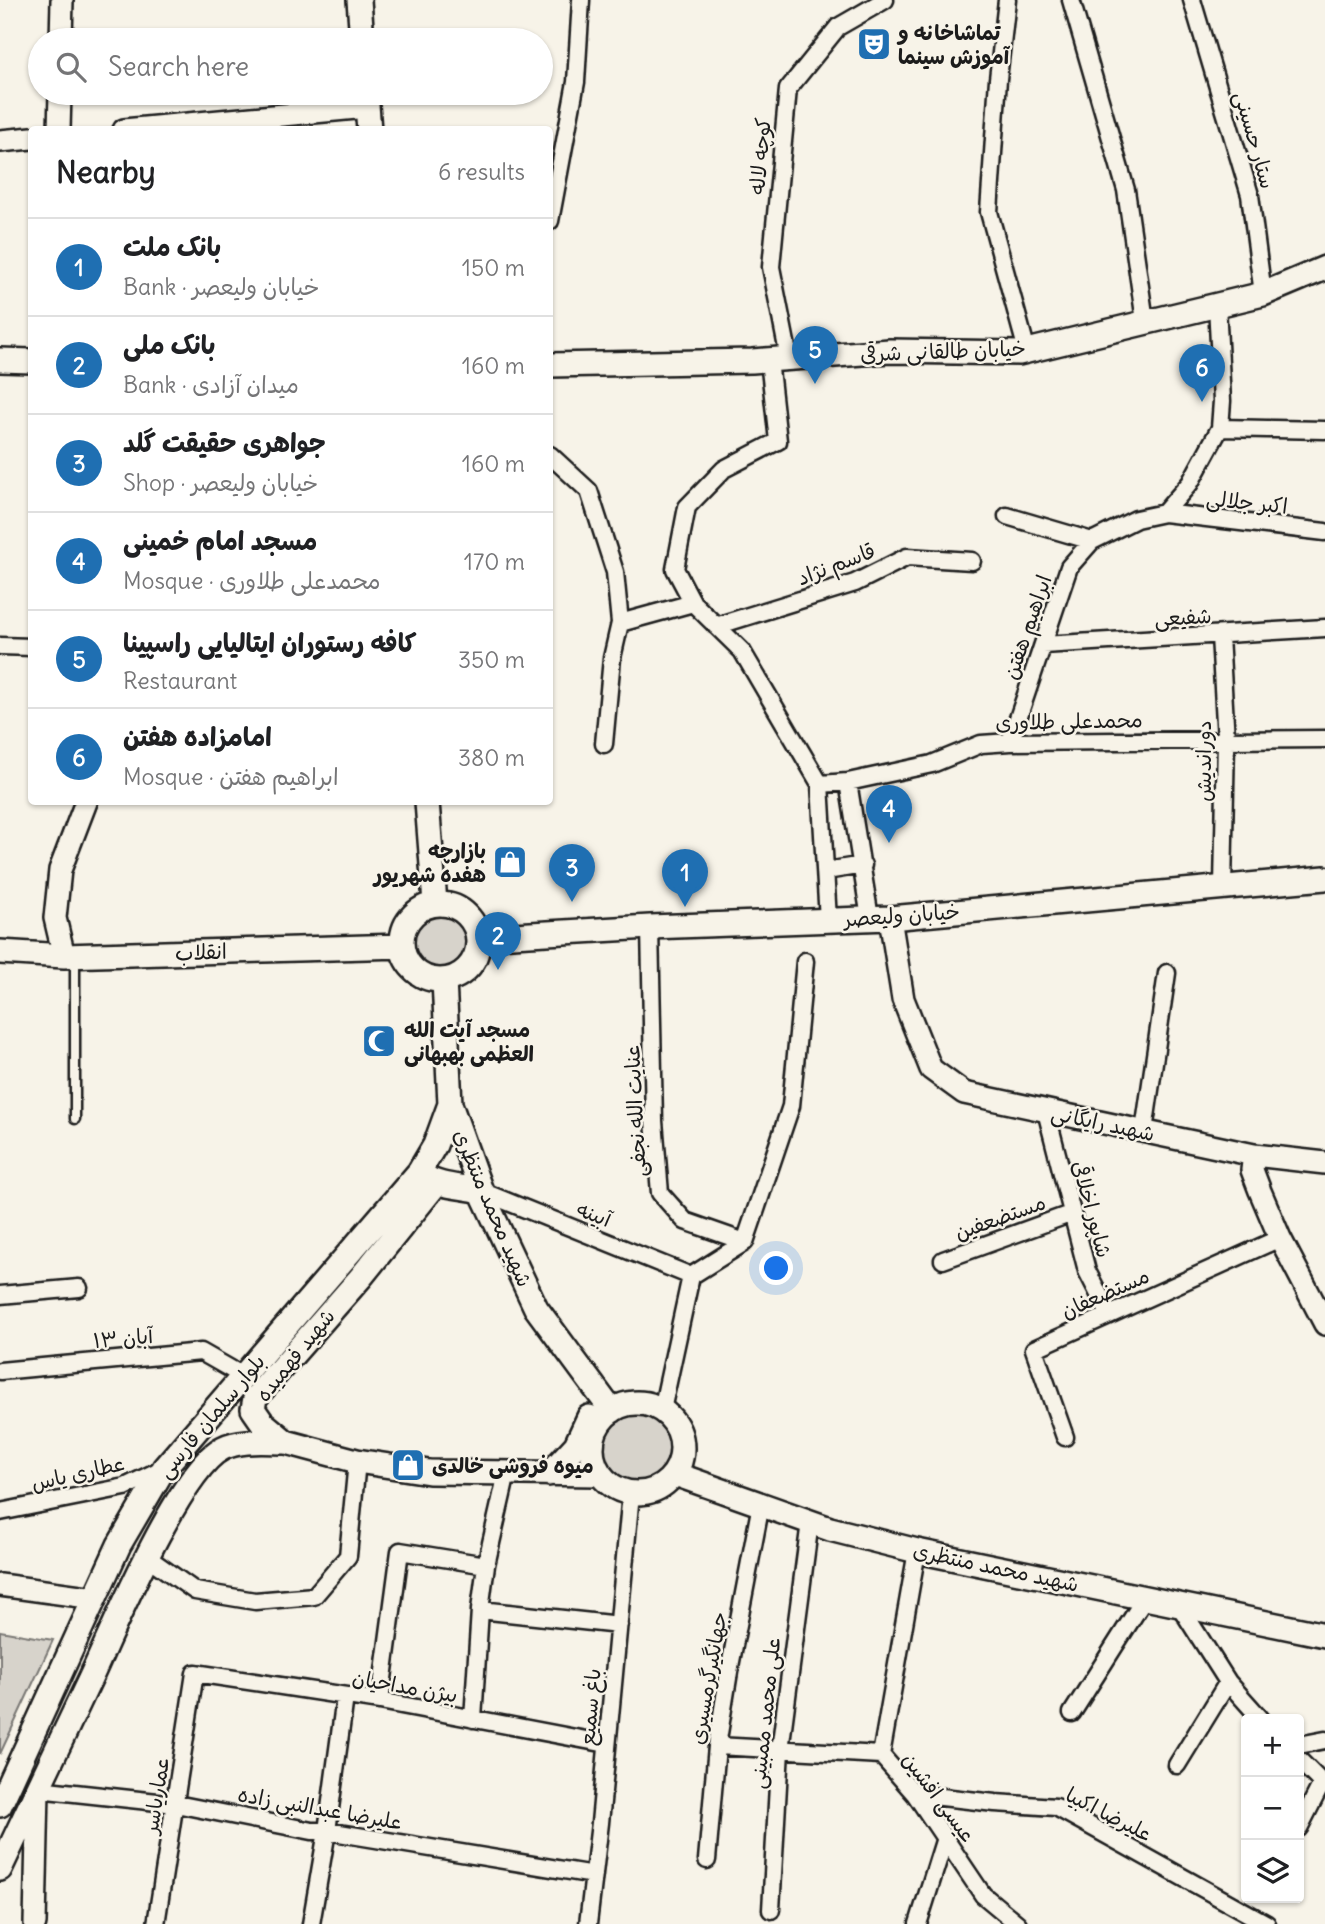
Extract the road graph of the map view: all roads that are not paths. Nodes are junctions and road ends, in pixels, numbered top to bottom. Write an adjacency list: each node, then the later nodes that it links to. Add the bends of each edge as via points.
1 (62, 0): 8 (street)
2 (359, 0): 9 (main road)
3 (581, 0): 16 (street, via 576,82)
4 (885, 0): 22 (street, کوچه لاله, via 838,27 788,89 771,267)
5 (1007, 0): 21 (street, via 989,212)
6 (1071, 0): 20 (street, via 1126,190)
7 (1192, 0): 18 (street, ستار حسینی, via 1250,195)
8 (61, 28)
9 (361, 28)
10 (60, 105): 12 (street)
11 (367, 110): 13 (street)
12 (59, 126)
13 (169, 126)
14 (28, 138): 15 (street)
15 (0, 141)
16 (553, 205)
17 (1325, 268): 18 (main road, خیابان طالقانی شرقی)
18 (1263, 294): 19 (main road, خیابان طالقانی شرقی)
19 (1217, 304): 20 (main road, خیابان طالقانی شرقی); 26 (street)
20 (1145, 321): 21 (main road, خیابان طالقانی شرقی)
21 (1027, 351): 22 (main road, خیابان طالقانی شرقی, via 890,351)
22 (779, 359): 25 (main road, خیابان طالقانی شرقی); 34 (street, via 778,441 724,469 687,507 675,569)
23 (0, 360): 24 (main road)
24 (28, 361)
25 (553, 365)
26 (1220, 428): 27 (street); 29 (street, via 1190,483)
27 (1325, 430)
28 (553, 458): 35 (street, via 589,491 615,572)
29 (1164, 513): 31 (street, اکبر جلالی); 32 (street, ابراهیم هفتن, via 1136,519)
30 (1007, 516): 32 (street)
31 (1325, 531)
32 (1092, 541): 39 (street, ابراهیم هفتن, via 1069,566)
33 (972, 561): 36 (street, قاسم نژاد, via 907,557 855,583)
34 (693, 603): 35 (street); 36 (street)
35 (620, 623): 45 (street)
36 (716, 626): 47 (street, via 742,651)
37 (1325, 628): 38 (street, شفیعی)
38 (1220, 636): 39 (street, شفیعی); 43 (street, دوراندیش)
39 (1043, 645): 44 (street, ابراهیم هفتن)
40 (0, 646): 41 (street)
41 (28, 647)
42 (1325, 739): 43 (street, محمدعلی طلاوری)
43 (1226, 740): 44 (street, محمدعلی طلاوری); 53 (street, دوراندیش)
44 (1010, 742): 46 (street, محمدعلی طلاوری, via 981,744 932,764)
45 (604, 744)
46 (848, 782): 47 (street, محمدعلی طلاوری); 50 (street)
47 (820, 784): 51 (street)
48 (85, 805): 61 (street, via 60,870 55,918)
49 (427, 805): 54 (main road)
50 (863, 865): 51 (street); 55 (street)
51 (826, 872): 56 (street)
52 (1325, 878): 53 (main road, خیابان ولیعصر)
53 (1223, 887): 55 (main road, خیابان ولیعصر)
54 (436, 903): 58 (main road, via 464,911); 59 (main road, via 410,918)
55 (880, 918): 56 (main road, خیابان ولیعصر); 66 (street, شهید رایگانی, via 903,999 931,1069 964,1093)
56 (828, 920): 57 (main road, خیابان ولیعصر)
57 (650, 927): 58 (main road, خیابان ولیعصر); 75 (street, عنایت الله نجفی, via 660,1193 685,1221)
58 (478, 937): 64 (main road, via 470,965)
59 (402, 946): 61 (main road, انقلاب); 64 (main road, via 416,972)
60 (0, 952): 61 (main road, انقلاب)
61 (70, 956): 67 (lane)
62 (804, 961): 75 (street, via 791,1106)
63 (1167, 973): 68 (street)
64 (444, 979): 65 (main road, شهید محمد منتظری)
65 (450, 1104): 71 (main road); 72 (main road, شهید محمد منتظری)
66 (1045, 1111): 68 (street, شهید رایگانی); 73 (street, شاپور اخلاقی)
67 (75, 1119)
68 (1144, 1130): 69 (street, شهید رایگانی)
69 (1254, 1155): 70 (street, شهید رایگانی); 74 (street, via 1252,1170)
70 (1325, 1163)
71 (427, 1178): 72 (main road); 83 (main road, بلوار سلمان فارسی); 88 (main road, شهید فهمیده, via 361,1277 255,1398 253,1409 262,1422)
72 (481, 1191): 77 (street, آبینه); 84 (main road, شهید محمد منتظری, via 536,1308)
73 (1070, 1214): 76 (street, مستضعفین); 80 (street, شاپور اخلاقی, via 1087,1271)
74 (1280, 1238): 80 (street, مستضعفان); 81 (street)
75 (745, 1242): 77 (street)
76 (943, 1260)
77 (691, 1276): 85 (street)
78 (79, 1288): 79 (street)
79 (0, 1295)
80 (1109, 1314): 87 (street, مستضعفان, via 1034,1349)
81 (1325, 1324)
82 (0, 1371): 83 (street, ۱۳ آبان, via 201,1352)
83 (243, 1376): 90 (main road, بلوار سلمان فارسی)
84 (593, 1386): 86 (main road, شهید محمد منتظری); 92 (main road, via 583,1434)
85 (662, 1410): 86 (main road, via 628,1404); 94 (main road, via 675,1423 681,1440)
86 (611, 1411): 93 (main road, via 592,1440)
87 (1065, 1437)
88 (286, 1442): 89 (main road, شهید فهمیده); 100 (main road, بلوار سلمان فارسی, via 237,1444 204,1463)
89 (357, 1461): 91 (main road, شهید فهمیده, via 429,1472); 100 (street, via 348,1556 314,1596 255,1601 195,1591)
90 (164, 1468): 97 (street, عطاری یاس, via 125,1486); 103 (main road, بلوار سلمان فارسی, via 119,1545)
91 (507, 1474): 92 (main road, شهید فهمیده); 101 (street)
92 (548, 1474): 93 (main road, شهید فهمیده)
93 (599, 1474): 95 (main road, via 611,1486)
94 (675, 1474): 95 (main road, via 662,1486); 96 (main road, شهید محمد منتظری)
95 (631, 1493): 107 (street, باغ سمیع)
96 (761, 1504): 98 (main road, شهید محمد منتظری); 119 (street, جهانگیرگرمسیری)
97 (0, 1512)
98 (810, 1522): 99 (main road, شهید محمد منتظری); 120 (street, علی محمد ممبینی)
99 (917, 1551): 104 (main road, شهید محمد منتظری); 121 (street, عیسی افشین)
100 (147, 1557): 125 (main road, بلوار سلمان فارسی)
101 (486, 1565): 106 (street); 112 (street, via 400,1552)
102 (0, 1585): 103 (street)
103 (95, 1598): 128 (main road, بلوار سلمان فارسی)
104 (1145, 1598): 105 (main road, شهید محمد منتظری); 113 (street)
105 (1179, 1605): 108 (main road, شهید محمد منتظری); 110 (street)
106 (480, 1610): 107 (street); 115 (street)
107 (619, 1625): 117 (street, باغ سمیع)
108 (1325, 1635)
109 (195, 1673): 111 (street, بیژن مداحیان); 127 (street, عماریاسر)
110 (1228, 1682): 114 (street); 122 (street)
111 (345, 1697): 112 (street, بیژن مداحیان); 130 (street)
112 (380, 1701): 115 (street, بیژن مداحیان)
113 (1072, 1713)
114 (1257, 1714)
115 (473, 1719): 117 (street, بیژن مداحیان)
116 (1325, 1740): 118 (street)
117 (607, 1744): 134 (street, باغ سمیع)
118 (1304, 1744)
119 (717, 1746): 120 (street); 132 (street, جهانگیرگرمسیری)
120 (780, 1750): 121 (street); 135 (street, علی محمد ممبینی)
121 (881, 1755): 126 (street, عیسی افشین)
122 (1177, 1765)
123 (1304, 1765): 124 (street)
124 (1323, 1785): 129 (street)
125 (38, 1789): 127 (street, علیرضا عبدالنبی زاده); 133 (main road, بلوار سلمان فارسی); 136 (street)
126 (915, 1794): 131 (street, عیسی افشین); 142 (street, علیرضا اکبیا, via 1056,1807)
127 (176, 1804): 130 (street, علیرضا عبدالنبی زاده); 137 (street, عماریاسر)
128 (0, 1805)
129 (1304, 1819)
130 (327, 1832): 134 (street, علیرضا عبدالنبی زاده); 138 (street)
131 (945, 1838): 140 (street); 141 (street, عیسی افشین, via 983,1895)
132 (707, 1860)
133 (0, 1869)
134 (594, 1874): 139 (street, باغ سمیع)
135 (771, 1910)
136 (35, 1924)
137 (156, 1924)
138 (311, 1924)
139 (588, 1924)
140 (918, 1924)
141 (1018, 1924)
142 (1267, 1924)

